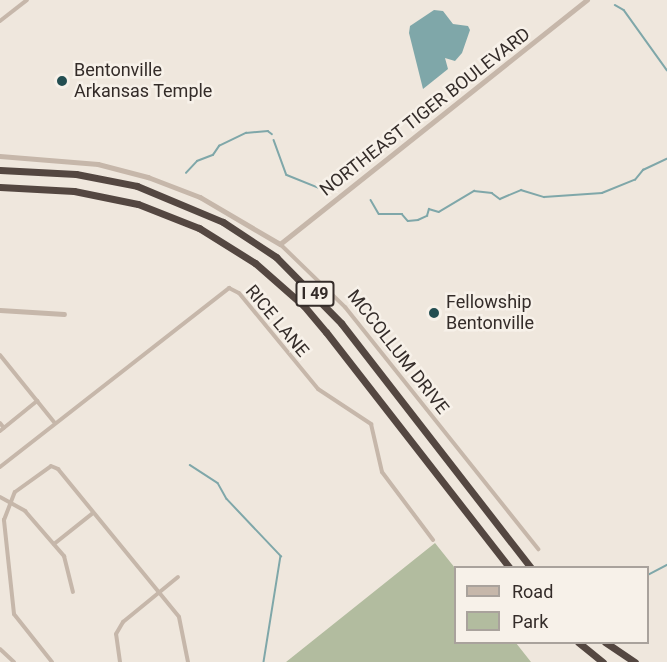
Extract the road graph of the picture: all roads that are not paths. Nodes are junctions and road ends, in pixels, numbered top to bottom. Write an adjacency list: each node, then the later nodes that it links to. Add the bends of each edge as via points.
1 (27, 0): 3 (street)
2 (587, 0): 7 (street, NORTHEAST TIGER BOULEVARD)
3 (0, 21)
4 (0, 156): 7 (street, MCCOLLUM DRIVE, via 98,164 148,177 200,197)
5 (0, 170): 23 (highway, I 49, via 76,174 137,186 223,222 276,257 341,323)
6 (0, 187): 22 (highway, I 49, via 74,191 138,204 199,228 255,263 326,332)
7 (280, 244): 21 (street, MCCOLLUM DRIVE, via 345,306)
8 (0, 310): 9 (street)
9 (64, 314)
10 (0, 356): 11 (street)
11 (37, 401): 12 (street); 14 (street)
12 (54, 422): 15 (street); 19 (street, RICE LANE, via 223,290 235,289 312,384 371,424 382,472)
13 (0, 423): 14 (street)
14 (2, 430)
15 (0, 467)
16 (0, 497): 17 (street)
17 (9, 502): 18 (street, via 24,485 51,466 58,469); 20 (street, via 25,511); 31 (street, via 4,520 12,609)
18 (93, 513): 20 (street); 26 (street)
19 (434, 540)
20 (54, 544): 25 (street, via 69,567)
21 (538, 549)
22 (509, 566)
23 (530, 566)
24 (178, 577): 26 (street)
25 (73, 592)
26 (159, 592): 32 (street, via 119,628 116,641); 33 (street, via 181,620)
27 (580, 644): 34 (highway)
28 (608, 644): 35 (highway)
29 (0, 649): 30 (street)
30 (14, 662)
31 (52, 662)
32 (120, 662)
33 (188, 662)
34 (603, 662)
35 (635, 662)

